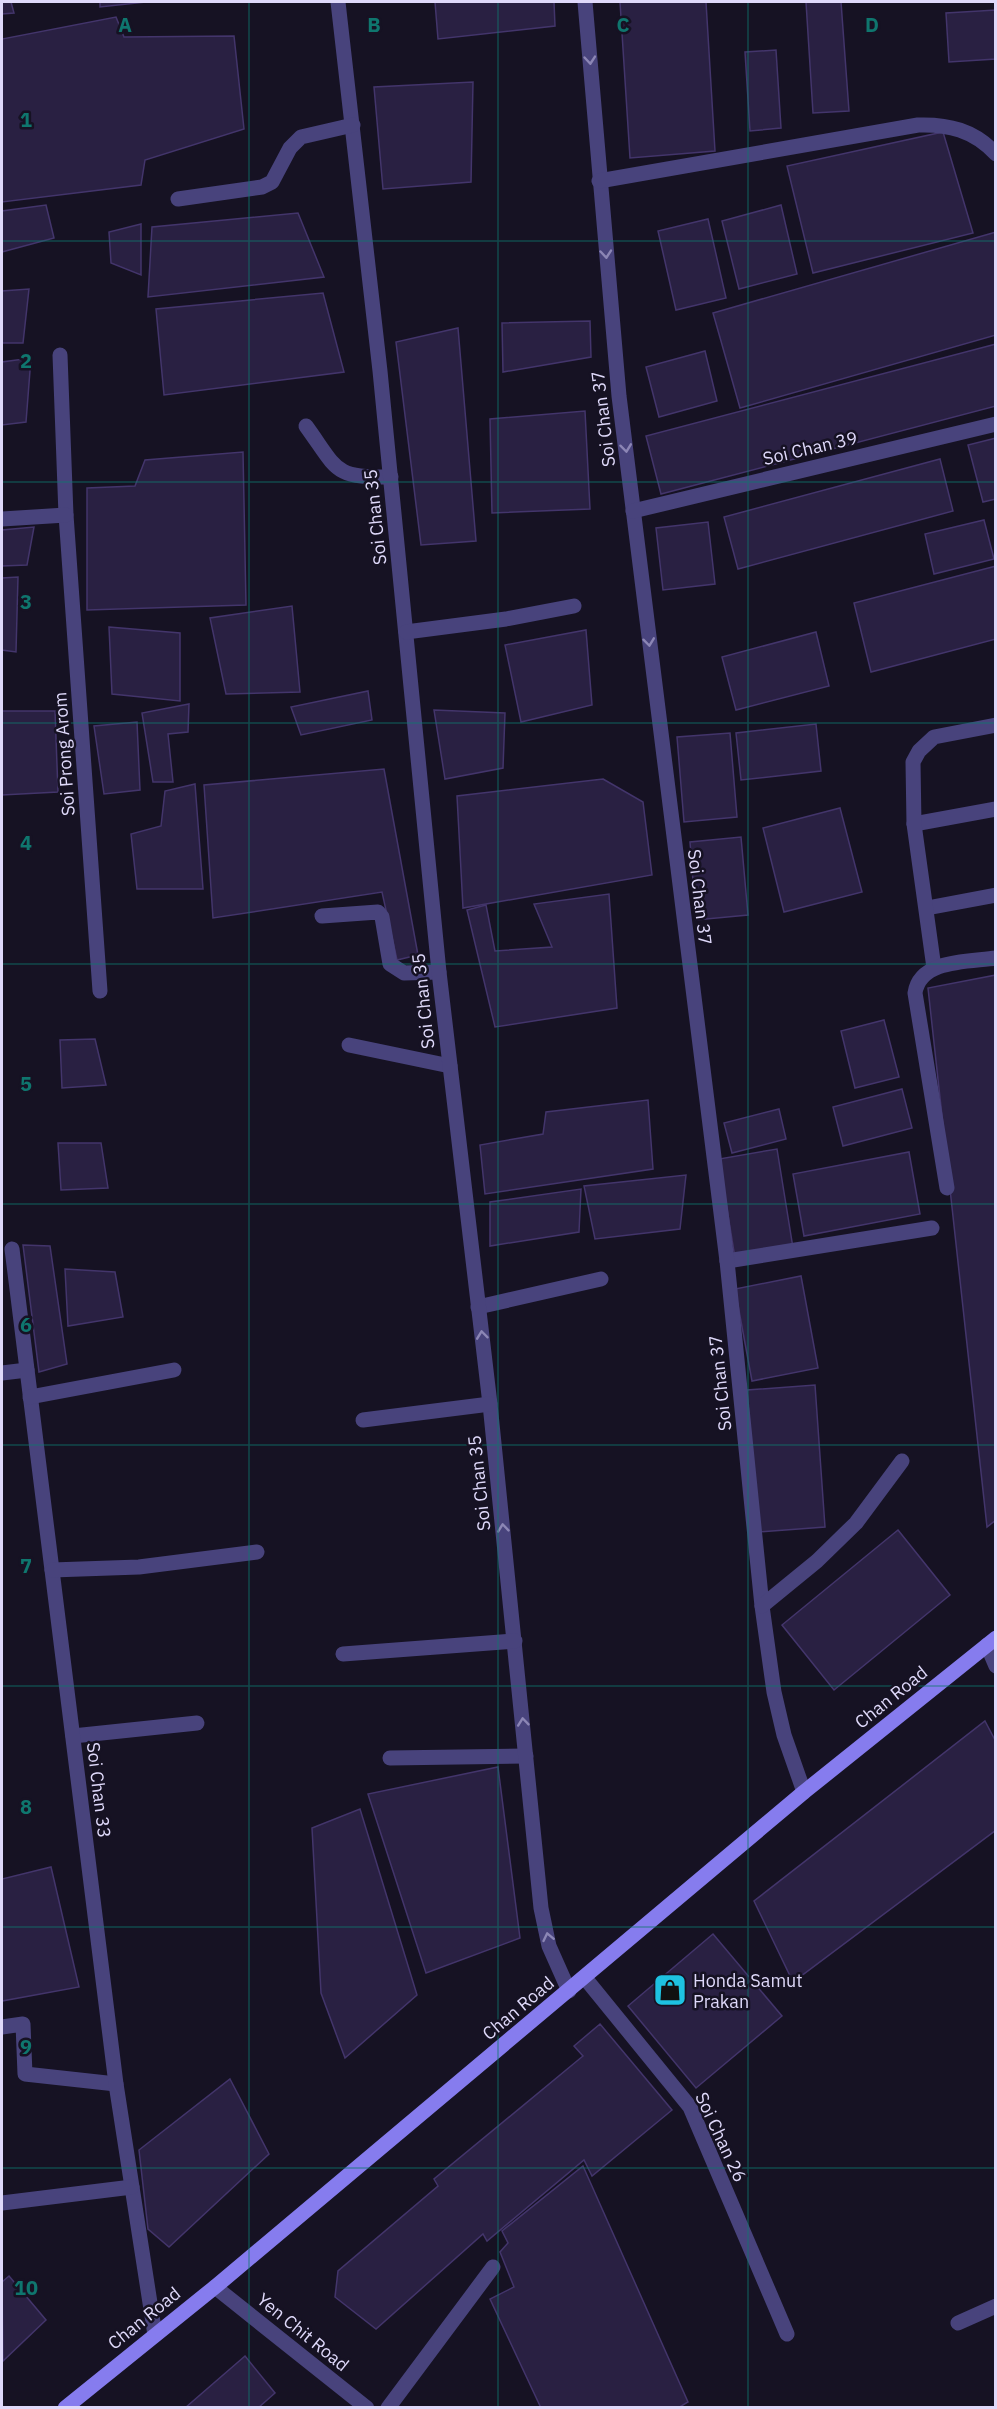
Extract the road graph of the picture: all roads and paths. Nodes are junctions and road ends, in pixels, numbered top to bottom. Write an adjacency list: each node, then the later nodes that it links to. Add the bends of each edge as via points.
1 (338, 2): 3 (street, Soi Chan 35)
2 (585, 2): 5 (street, Soi Chan 37, one-way to 5)
3 (353, 125): 6 (street, via 302,137 290,148 272,182 262,187); 10 (street, Soi Chan 35)
4 (996, 154): 5 (street, via 972,135 945,124 918,125)
5 (599, 182): 11 (street, Soi Chan 37, one-way to 11)
6 (178, 199)
7 (60, 355): 12 (street, Soi Prong Arom)
8 (996, 424): 11 (street, Soi Chan 39)
9 (306, 426): 10 (street, via 343,473)
10 (391, 477): 15 (street, Soi Chan 35)
11 (633, 511): 31 (street, Soi Chan 37, one-way to 31)
12 (66, 515): 13 (street); 25 (street, Soi Prong Arom)
13 (2, 519)
14 (574, 606): 15 (street)
15 (406, 632): 24 (street, Soi Chan 35)
16 (996, 726): 18 (street, via 934,737 919,751 913,762)
17 (996, 809): 18 (street)
18 (914, 825): 20 (street)
19 (996, 894): 20 (street)
20 (927, 908): 23 (street)
21 (322, 916): 24 (street, via 378,912 390,964 404,973)
22 (996, 958): 23 (street)
23 (934, 968): 28 (street, via 916,985 915,993)
24 (439, 972): 27 (street, Soi Chan 35)
25 (100, 991)
26 (349, 1045): 27 (street)
27 (450, 1066): 33 (street, Soi Chan 35)
28 (946, 1188)
29 (932, 1228): 31 (street)
30 (12, 1250): 34 (street, Soi Chan 33)
31 (727, 1261): 43 (street, Soi Chan 37)
32 (601, 1279): 33 (street)
33 (478, 1307): 38 (street, Soi Chan 35, one-way to 33)
34 (27, 1370): 36 (street); 37 (street, Soi Chan 33)
35 (174, 1370): 37 (street)
36 (2, 1373)
37 (30, 1397): 42 (street, Soi Chan 33)
38 (490, 1404): 39 (street); 44 (street, Soi Chan 35, one-way to 38)
39 (363, 1420)
40 (902, 1461): 43 (street, via 856,1523)
41 (257, 1552): 42 (street, via 139,1567)
42 (52, 1570): 49 (street, Soi Chan 33)
43 (762, 1606): 52 (street, Soi Chan 37, via 774,1692)
44 (515, 1641): 46 (street); 50 (street, Soi Chan 35, one-way to 44)
45 (991, 1641): 47 (street); 52 (main road, Chan Road)
46 (343, 1654)
47 (996, 1666)
48 (197, 1723): 49 (street)
49 (73, 1736): 56 (street, Soi Chan 33)
50 (526, 1756): 51 (street); 54 (street, Soi Chan 35, one-way to 50, via 549,1946 542,1908)
51 (390, 1758)
52 (804, 1792): 53 (main road, Chan Road)
53 (585, 1978): 54 (main road, Chan Road); 63 (street, Soi Chan 26, via 690,2107)
54 (569, 1991): 60 (main road, Chan Road)
55 (2, 2027): 56 (street, via 23,2024 25,2073)
56 (116, 2084): 57 (street, Soi Chan 33)
57 (132, 2187): 58 (street); 64 (street, Soi Chan 33)
58 (2, 2203)
59 (493, 2267): 67 (street)
60 (215, 2287): 64 (main road, Chan Road); 66 (street, Yen Chit Road)
61 (996, 2306): 62 (street)
62 (958, 2323)
63 (787, 2334)
64 (155, 2335): 65 (main road, Chan Road)
65 (65, 2408)
66 (367, 2408)
67 (388, 2408)

